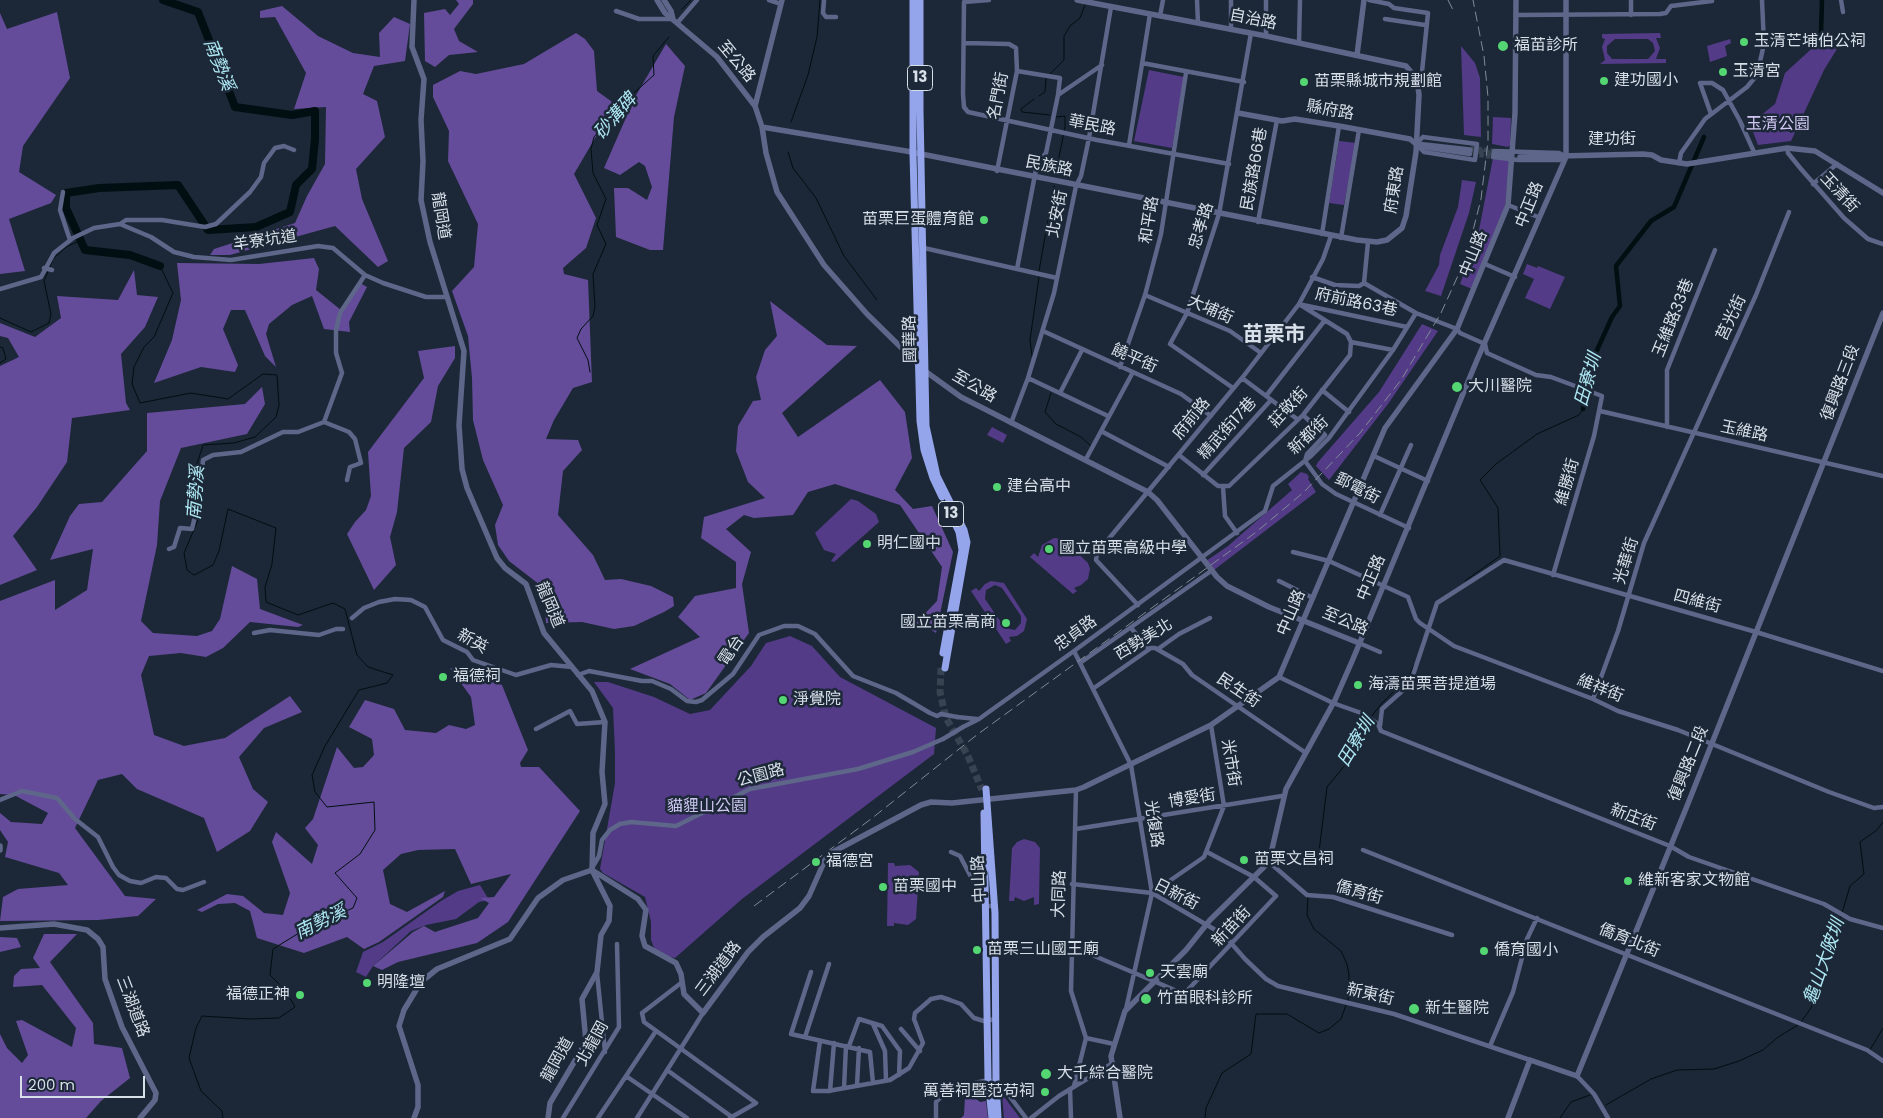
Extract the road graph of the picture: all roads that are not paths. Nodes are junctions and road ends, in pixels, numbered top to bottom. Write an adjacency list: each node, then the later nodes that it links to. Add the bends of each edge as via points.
1 (414, 0): 114 (street, 龍岡道, via 412,47 424,79 421,200)
2 (657, 0): 35 (street, 至公路, via 665,13)
3 (664, 0): 35 (street, 至公路)
4 (697, 0): 35 (street)
5 (769, 0): 24 (street)
6 (824, 0): 33 (street, via 826,18)
7 (914, 0): 70 (main road, 國華路 / 13)
8 (920, 0): 72 (main road, 國華路 / 13)
9 (989, 0): 41 (street, via 964,2)
10 (1079, 0): 25 (street, 自治路)
11 (1163, 0): 32 (street)
12 (1197, 0): 36 (street)
13 (1231, 0): 38 (street)
14 (1266, 0): 40 (street)
15 (1300, 0): 42 (street)
16 (1364, 0): 43 (street)
17 (1369, 0): 37 (street, via 1428,13)
18 (1516, 0): 29 (street, 中山路)
19 (1566, 0): 30 (street, 中正路)
20 (1631, 0): 31 (street)
21 (1762, 0): 51 (street, via 1762,63 1753,82)
22 (1841, 0): 27 (street)
23 (1712, 1): 31 (street, via 1671,6 1666,13)
24 (781, 2): 52 (street)
25 (1111, 7): 28 (street, 自治路); 45 (street, 北安街)
26 (616, 11): 35 (street, via 639,20)
27 (1843, 12)
28 (1150, 14): 32 (street, 自治路); 44 (street)
29 (1516, 15): 30 (street); 73 (street, 中山路)
30 (1566, 15): 31 (street); 75 (street, 中正路)
31 (1631, 15)
32 (1160, 16): 36 (street, 自治路)
33 (836, 17)
34 (1384, 19): 37 (street)
35 (676, 20): 52 (street, 至公路, via 717,57)
36 (1198, 23): 38 (street, 自治路)
37 (1426, 25): 48 (street, via 1422,72)
38 (1231, 30): 39 (street, 自治路)
39 (1252, 33): 40 (street, 自治路); 49 (street, 忠孝路)
40 (1266, 36): 42 (street, 自治路)
41 (964, 43): 46 (street, 名門街, via 1009,44 1016,48); 56 (street, 華民路, via 964,107 968,112)
42 (1299, 43): 43 (street, 自治路)
43 (1357, 55): 48 (street, 自治路, via 1406,66)
44 (1142, 63): 47 (street); 63 (street)
45 (1102, 65): 50 (street); 61 (street, 北安街)
46 (1017, 71): 50 (street, via 1060,78); 56 (street, 名門街)
47 (1186, 72): 49 (street); 69 (street, 和平路)
48 (1417, 79): 62 (street, 府東路)
49 (1244, 82): 53 (street, 忠孝路)
50 (1058, 95): 60 (street)
51 (1730, 99): 54 (street); 54 (street, via 1717,86 1700,83); 68 (street)
52 (755, 106): 58 (street, 至公路)
53 (1238, 113): 55 (street, 縣府路); 79 (street, 忠孝路)
54 (1711, 114): 78 (street, via 1681,153)
55 (1277, 120): 57 (street, 縣府路, via 1295,119); 77 (street, 民族路66巷)
56 (1006, 121): 60 (street, 華民路); 81 (street, 名門街)
57 (1339, 126): 59 (street, 縣府路); 95 (street)
58 (762, 127): 70 (street, 民族路); 128 (street, 至公路, via 774,183 796,224 845,290)
59 (1360, 130): 62 (street, 縣府路); 97 (street)
60 (1051, 131): 61 (street, 華民路); 83 (street, via 1046,153 1037,164)
61 (1089, 138): 63 (street, 華民路); 85 (street, 北安街)
62 (1416, 144): 62 (street, via 1424,152 1475,160 1477,144 1423,138); 67 (street); 99 (street, 府東路, via 1402,228 1387,240)
63 (1129, 145): 69 (street, 華民路)
64 (1260, 145): 76 (street)
65 (1787, 148): 68 (street); 80 (street, via 1815,152); 84 (street, 玉清街)
66 (294, 150): 94 (street, via 284,146 275,148 264,162 261,177 250,192 216,224 205,227 162,220 126,220)
67 (1470, 151)
68 (1754, 152): 78 (street, 建功街)
69 (1173, 153): 79 (street, 華民路); 88 (street, 和平路)
70 (913, 154): 72 (street, 民族路); 128 (main road, 國華路 / 13)
71 (1493, 154): 73 (street)
72 (922, 156): 81 (street, 民族路); 101 (main road, 國華路 / 13)
73 (1511, 156): 75 (street, via 1559,153); 89 (street, 中山路)
74 (1520, 156): 75 (street, 建功街)
75 (1566, 157): 78 (street, 建功街, via 1572,154 1643,154); 92 (street, 中正路)
76 (1257, 158): 77 (street); 82 (street)
77 (1270, 161): 93 (street, 民族路66巷)
78 (1679, 163)
79 (1229, 164): 91 (street, 忠孝路)
80 (1837, 164): 84 (street); 87 (street)
81 (997, 170): 83 (street, 民族路)
82 (1255, 172)
83 (1035, 178): 85 (street, 民族路); 105 (street)
84 (1813, 184): 100 (street, 玉清街, via 1868,239)
85 (1076, 186): 88 (street, 民族路); 110 (street, 北安街)
86 (63, 192): 98 (street, via 60,210)
87 (1883, 193)
88 (1165, 204): 91 (street, 民族路); 113 (street, 和平路)
89 (1508, 205): 92 (street); 103 (street, 中山路)
90 (1790, 212): 149 (street, 莒光街)
91 (1219, 214): 93 (street, 民族路); 116 (street, 忠孝路)
92 (1538, 217): 109 (street, 中正路)
93 (1258, 222): 95 (street, 民族路)
94 (120, 224): 98 (street, via 94,228); 107 (street, 羊寮坑道, via 174,252 194,258 231,260 324,247 341,253)
95 (1322, 234): 96 (street, 民族路)
96 (1330, 236): 97 (street, 府東路); 108 (street, 府前路, via 1323,259)
97 (1341, 238): 99 (street, 府東路)
98 (71, 239): 104 (street, via 54,252)
99 (1368, 242): 111 (street)
100 (1883, 244)
101 (924, 248): 105 (street); 130 (main road, 國華路 / 13)
102 (1715, 250): 147 (street, 玉維路33巷, via 1666,370)
103 (1485, 264): 109 (street); 121 (street, 中山路)
104 (44, 268): 106 (street); 112 (street, via 41,276)
105 (1017, 269): 110 (street)
106 (52, 270)
107 (365, 275): 114 (street, 羊寮坑道, via 404,291); 145 (street, via 340,313 336,353 342,373)
108 (1312, 277): 111 (street, via 1335,285); 115 (street, 府前路)
109 (1514, 277): 124 (street, 中正路)
110 (1057, 278): 122 (street, 北安街)
111 (1364, 284): 117 (street)
112 (0, 289)
113 (1146, 295): 116 (street, 大埔街); 129 (street, 和平路)
114 (445, 297): 194 (street, 龍岡道, via 464,351 459,425 466,488 497,558 526,584 544,633)
115 (1299, 304): 119 (street); 120 (street, 府前路63巷); 127 (street, 府前路)
116 (1187, 312): 127 (street, 大埔街, via 1230,331); 134 (street, 忠孝路, via 1170,344)
117 (1416, 313): 120 (street, 新都街); 121 (street)
118 (1883, 313): 155 (street, 復興路三段)
119 (1325, 320): 123 (street, via 1347,334); 137 (street)
120 (1406, 327): 126 (street, 新都街)
121 (1457, 329): 124 (street); 152 (street, 中山路, via 1393,415)
122 (1043, 331): 125 (street, 饒平街); 132 (street, 北安街)
123 (1351, 342): 126 (street); 135 (street, 莊敬街, via 1350,355)
124 (1485, 344): 139 (street, 維勝街, via 1487,353 1495,357 1536,375 1551,377 1602,396); 162 (street, 中正路)
125 (1082, 350): 129 (street, 饒平街); 136 (street)
126 (1392, 350): 140 (street, 新都街)
127 (1261, 353): 133 (street, 府前路)
128 (918, 362): 130 (street, 至公路); 160 (main road, 國華路 / 13, via 924,450)
129 (1120, 367): 131 (street, 饒平街)
130 (925, 371): 146 (street, 至公路, via 950,391); 160 (main road, 國華路 / 13, via 926,426)
131 (1133, 372): 142 (street); 143 (street, 饒平街, via 1181,394)
132 (1028, 378): 136 (street); 146 (street, 北安街)
133 (1242, 378): 134 (street, 府前路); 137 (street)
134 (1234, 388): 143 (street, 府前路)
135 (1322, 390): 140 (street); 141 (street, 莊敬街)
136 (1060, 393): 142 (street)
137 (1266, 396): 138 (street)
138 (1271, 400): 144 (street); 158 (street, 精武街17巷)
139 (1600, 411): 147 (street, 玉維路); 174 (street, 維勝街)
140 (1350, 412): 154 (street, 新都街)
141 (1303, 415): 144 (street, 莊敬街); 154 (street, via 1325,435)
142 (1108, 416): 148 (street)
143 (1211, 416): 151 (street, 府前路)
144 (1297, 419): 163 (street, 莊敬街, via 1239,478)
145 (324, 422): 161 (street, via 349,432 355,439 361,463 350,467); 169 (street, via 298,432 283,432 241,452 213,455 203,460 202,471 193,482 192,489 194,525 192,529 180,528 174,546)
146 (1011, 423): 153 (street, 至公路)
147 (1667, 427): 149 (street, 玉維路)
148 (1101, 430): 153 (street); 156 (street)
149 (1692, 433): 155 (street, 玉維路); 177 (street, 光華街, via 1644,543)
150 (1411, 445): 157 (street)
151 (1179, 455): 156 (street, 府前路); 158 (street)
152 (1374, 456): 157 (street); 165 (street, 中山路)
153 (1086, 459): 164 (street, 至公路)
154 (1304, 461): 165 (street, 郵電街, via 1328,490); 168 (street, 新都街, via 1273,486 1265,511)
155 (1824, 462): 159 (street, 玉維路); 187 (street, 復興路二段)
156 (1169, 467): 164 (street, 府前路)
157 (1402, 469): 162 (street); 166 (street)
158 (1203, 475): 163 (street)
159 (1883, 476)
160 (935, 477): 195 (main road, 國華路 / 13, via 962,542)
161 (347, 480)
162 (1428, 481): 167 (street, 中正路)
163 (1223, 487): 168 (street, via 1225,516)
164 (1148, 492): 171 (street, 至公路, via 1158,500); 179 (street, 府前路, via 1096,556 1096,560)
165 (1354, 501): 166 (street, 郵電街); 172 (street, 中山路)
166 (1380, 515): 167 (street, 郵電街)
167 (1409, 528): 176 (street, 中正路)
168 (1237, 533): 171 (street, 新都街)
169 (169, 549)
170 (1293, 552): 172 (street, 維祥街)
171 (1201, 558): 173 (street, 至公路); 179 (street, 忠貞路)
172 (1329, 561): 176 (street, 維祥街); 178 (street, 中山路)
173 (1211, 571): 182 (street, 至公路, via 1240,594); 183 (street)
174 (1553, 574): 177 (street, 四維街); 185 (street, 四維街, via 1504,560 1437,603)
175 (1279, 581): 178 (street)
176 (1384, 585): 185 (street, 維祥街, via 1408,597 1416,619); 188 (street, 中正路)
177 (1629, 596): 187 (street, 四維街); 200 (street, 光華街)
178 (1313, 598): 182 (street, 中山路)
179 (1138, 605): 191 (street, 忠貞路)
180 (352, 618): 194 (street, 新英, via 379,602 411,600 425,607 444,640 467,652 473,660 516,675 551,665)
181 (1210, 618): 190 (street, 西勢美北)
182 (1304, 620): 188 (street, 至公路); 198 (street, 中山路)
183 (1131, 628): 189 (street); 193 (street)
184 (343, 629): 186 (street, via 319,635 270,630)
185 (1429, 629): 200 (street, 維祥街, via 1454,646); 206 (street, via 1410,684 1382,709)
186 (254, 632)
187 (1756, 632): 196 (street, 四維街); 209 (street, 復興路二段)
188 (1359, 643): 192 (street, 至公路); 201 (street, 中正路)
189 (1149, 649): 190 (street, 西勢美北); 199 (street, 西勢美北)
190 (1158, 649): 202 (street, 民生街)
191 (1074, 651): 193 (street, 光復路); 203 (street, 忠貞路)
192 (1380, 652)
193 (1080, 663): 199 (street, 光復路)
194 (572, 667): 197 (street, 龍岡道)
195 (943, 668)
196 (1883, 671)
197 (578, 675): 203 (street, 電台, bridge, via 588,671 652,681 687,701 696,702 733,674 758,635 784,626 798,626 815,634 853,676 896,693 937,716); 204 (street, 龍岡道, via 592,691)
198 (1279, 677): 201 (street); 202 (street, 中山路)
199 (1094, 688): 211 (street, 光復路)
200 (1593, 699): 209 (street, 維祥街)
201 (1333, 703): 206 (street, via 1364,714); 210 (street, 中正路)
202 (1240, 706): 205 (street, 中山路); 210 (street, 民生街)
203 (979, 719): 207 (street, 忠貞路)
204 (605, 722): 208 (street, via 577,724 570,711); 229 (street, 龍岡道, via 602,772 605,804 593,833)
205 (1211, 725): 211 (street, 中山路); 217 (street, 米市街)
206 (1379, 725): 222 (street, 新庄街, via 1381,731)
207 (963, 727): 229 (street, 公園路, bridge, via 913,752 858,769 750,789 676,826 620,824 602,840)
208 (536, 729)
209 (1712, 744): 218 (street, 維祥街, via 1829,792 1874,808); 222 (street, 復興路二段)
210 (1306, 753): 214 (street, 中正路)
211 (1131, 765): 213 (street, 中山路); 219 (street, 光復路)
212 (984, 790): 215 (main road)
213 (1076, 790): 215 (street, 中山路); 220 (street, 大同路)
214 (1282, 796): 217 (street, 博愛街); 227 (street, 中正路)
215 (986, 799): 228 (main road, 中山路); 235 (main road, 中山路); 252 (street, 三湖道路, via 921,805 832,853 825,860 800,908 763,936 748,952)
216 (0, 800): 232 (street, via 22,792 56,798 74,819 98,837 112,867 130,881 140,883 156,877 166,878 177,889 183,890)
217 (1224, 806): 219 (street, 博愛街); 226 (street, 米市街)
218 (1883, 806)
219 (1140, 820): 220 (street, 博愛街); 234 (street, 光復路)
220 (1076, 829): 233 (street, 大同路)
221 (0, 846): 223 (street)
222 (1670, 846): 239 (street, 新庄街, via 1689,857 1824,904 1850,919); 244 (street, 復興路二段)
223 (0, 850)
224 (1363, 850): 236 (street, 僑育北街)
225 (951, 852): 230 (street, via 960,856)
226 (1206, 852): 231 (street); 234 (street, 米市街, via 1204,857)
227 (1268, 862): 231 (street); 240 (street, 僑育街, via 1308,895 1333,896)
228 (986, 863): 230 (street); 235 (main road, 中山路)
229 (592, 870): 246 (street, 龍岡道, via 610,906 609,921 601,935); 249 (street, 三湖道路, via 638,899 646,910 642,936 645,946 676,963); 286 (street, via 563,880 544,892 510,939 437,969 421,982 404,1010 400,1026 418,1085 418,1106)
230 (971, 877): 235 (street)
231 (1254, 877): 237 (street); 242 (street, 新苗街, via 1276,896)
232 (204, 882)
233 (1072, 884): 234 (street, 日新街); 243 (street, 大同路)
234 (1152, 893): 237 (street, 日新街); 248 (street, 光復路)
235 (991, 906): 253 (main road, 中山路); 254 (main road, 中山路)
236 (1537, 918): 244 (street, 僑育北街); 264 (street, via 1513,992)
237 (1207, 926): 242 (street, 日新街, via 1221,932); 250 (street)
238 (0, 928): 285 (street, 三湖道路, via 54,924 87,930 98,939 103,947 105,979 122,1027 156,1093 155,1100)
239 (1883, 928)
240 (1452, 934)
241 (616, 944): 268 (street, 北龍岡, via 619,1028)
242 (1232, 944): 250 (street, 新苗街, via 1184,994); 264 (street, 新東街, via 1278,986 1394,1014)
243 (1071, 946): 248 (street); 259 (street, 大同路, via 1072,991)
244 (1627, 954): 270 (street, 僑育北街, via 1867,1050); 275 (street, 復興路二段)
245 (829, 964): 258 (street)
246 (597, 972): 268 (street); 287 (street, 龍岡道, via 582,999 586,1042 550,1103)
247 (811, 972): 258 (street, via 791,1034)
248 (1133, 974): 250 (street); 251 (street, 光復路)
249 (681, 983): 252 (street, 三湖道路, via 684,994); 257 (street, via 642,1013 644,1022)
250 (1154, 983): 251 (street)
251 (1125, 1011): 262 (street)
252 (703, 1013): 265 (street)
253 (996, 1019): 254 (street); 277 (main road, 中山路)
254 (988, 1021): 267 (street, via 974,1018 961,1004 941,997 931,999 914,1019 922,1036); 277 (main road, 中山路)
255 (873, 1024): 263 (street, via 859,1019); 273 (street, via 885,1029 898,1047); 276 (street, via 885,1051)
256 (901, 1029): 267 (street)
257 (656, 1031): 265 (street); 274 (street)
258 (805, 1037): 260 (street)
259 (1086, 1038): 262 (street); 281 (street)
260 (820, 1041): 261 (street); 282 (street, via 813,1091)
261 (834, 1043): 263 (street); 282 (street)
262 (1114, 1044): 271 (street)
263 (848, 1046): 266 (street); 280 (street)
264 (1490, 1046): 269 (street, 新東街)
265 (681, 1048): 272 (street); 284 (street, via 756,1103)
266 (859, 1048): 278 (street, via 870,1052); 279 (street)
267 (920, 1051): 273 (street, via 909,1068)
268 (605, 1052): 288 (street, 北龍岡)
269 (1530, 1060): 275 (street, 新東街); 299 (street)
270 (1883, 1061)
271 (1112, 1063): 281 (street); 298 (street)
272 (667, 1070): 283 (street); 284 (street)
273 (899, 1075): 276 (street)
274 (626, 1076): 283 (street); 289 (street)
275 (1577, 1076): 300 (street, 新東街, via 1594,1094)
276 (886, 1080): 278 (street)
277 (992, 1081): 292 (street, via 949,1089 936,1102); 293 (main road); 294 (main road); 295 (street, via 1002,1086)
278 (873, 1083): 279 (street)
279 (857, 1086): 280 (street)
280 (844, 1088): 282 (street)
281 (1072, 1088): 296 (street); 297 (street)
282 (830, 1091)
283 (652, 1092): 290 (street); 291 (street)
284 (731, 1117)
285 (140, 1118)
286 (414, 1118)
287 (548, 1118)
288 (563, 1118)
289 (598, 1118)
290 (637, 1118)
291 (687, 1118)
292 (936, 1118)
293 (992, 1118)
294 (998, 1118)
295 (1026, 1118)
296 (1031, 1118)
297 (1071, 1118)
298 (1120, 1118)
299 (1508, 1118)
300 (1608, 1118)

